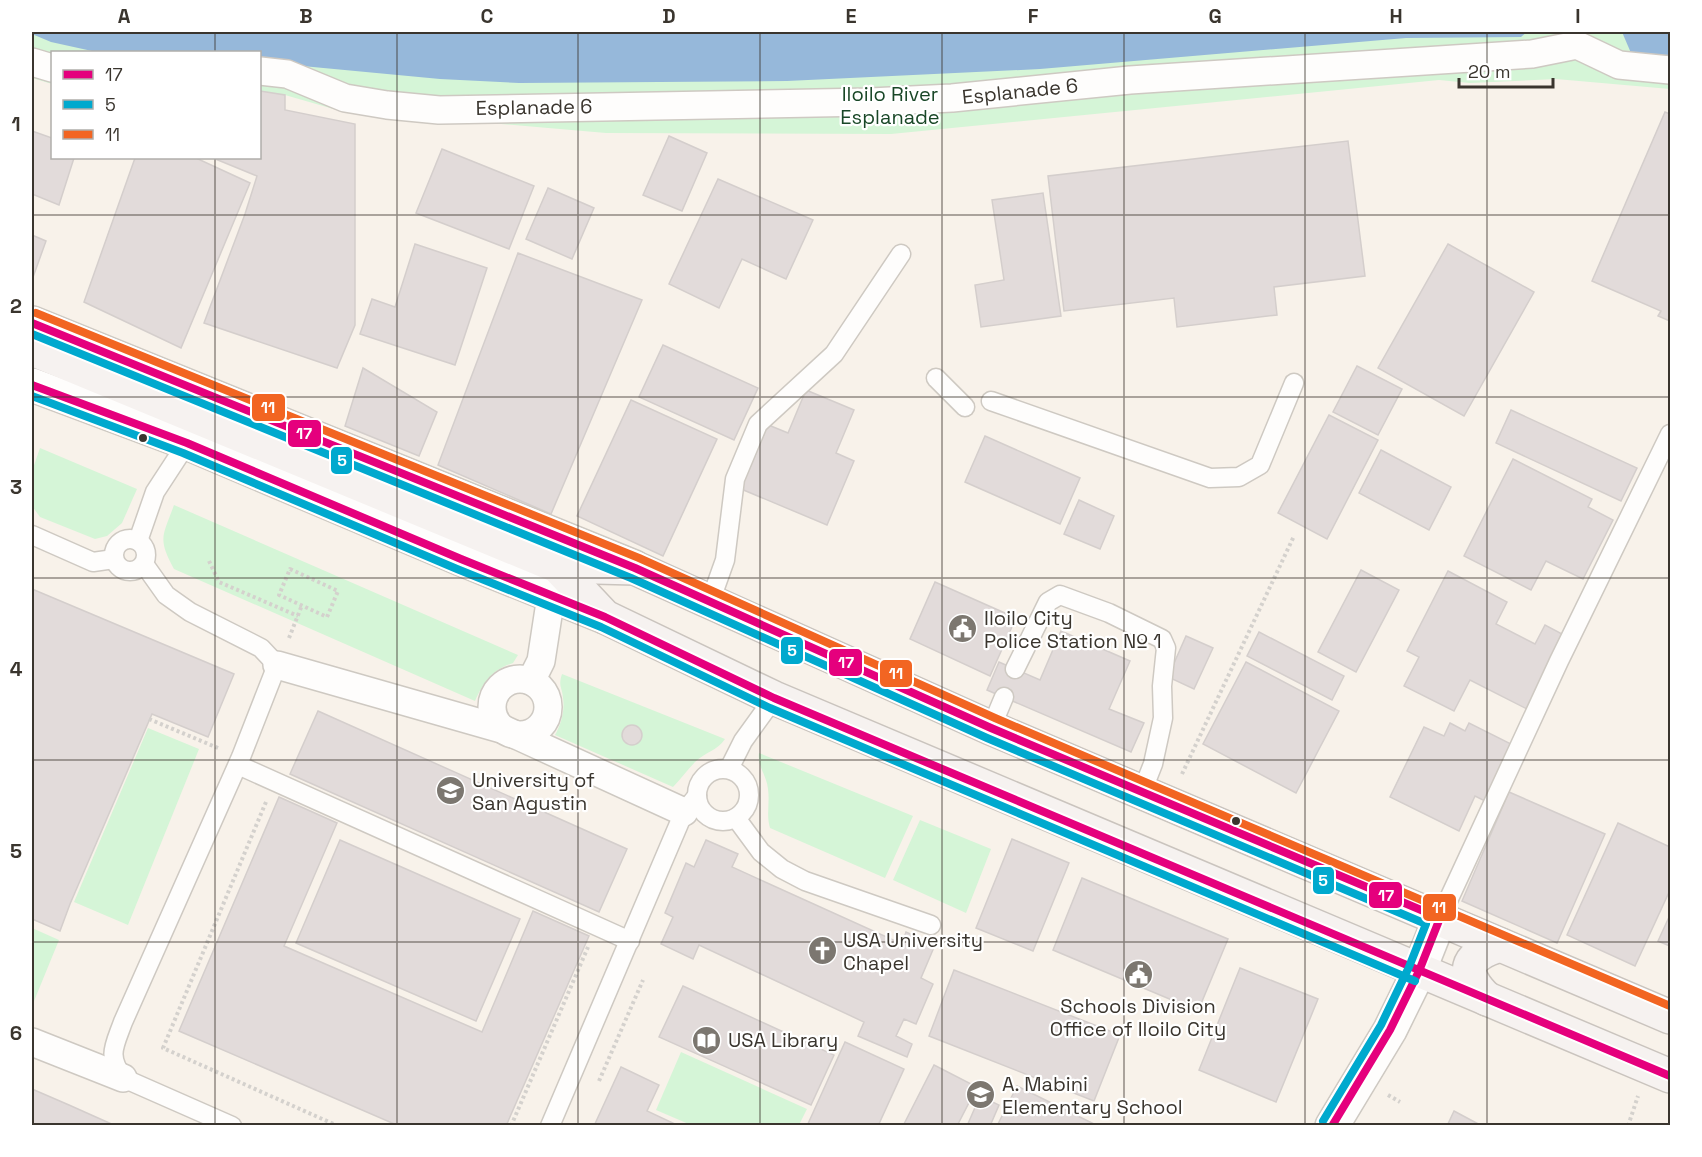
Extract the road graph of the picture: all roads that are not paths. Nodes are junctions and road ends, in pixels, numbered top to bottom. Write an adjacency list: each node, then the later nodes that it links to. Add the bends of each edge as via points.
1 (32, 62): 2 (street)
2 (51, 68)
3 (1671, 70): 4 (street, Esplanade 6, via 1619,65 1576,45 1532,54 1130,80 952,98 439,110 345,98 287,74)
4 (261, 71)
5 (901, 254): 21 (lane, via 834,354 758,424 735,479 725,560)
6 (32, 323): 19 (main road)
7 (32, 349): 20 (highway, via 461,527)
8 (936, 378): 12 (lane)
9 (1294, 383): 11 (lane, via 1260,465 1239,477 1210,478)
10 (32, 385): 14 (main road)
11 (991, 401)
12 (965, 407)
13 (1671, 434): 34 (lane, via 1559,661)
14 (187, 443): 16 (lane, via 155,492); 20 (main road)
15 (32, 536): 17 (lane, via 93,562)
16 (138, 541): 17 (lane, via 128,539 118,544); 18 (lane, via 145,549)
17 (114, 559): 18 (lane, via 125,571 136,571)
18 (144, 564): 22 (lane, via 166,595 190,612 261,648)
19 (635, 567): 20 (highway); 21 (highway)
20 (554, 581): 24 (street, via 541,661); 26 (highway, via 605,617)
21 (710, 602): 27 (highway)
22 (277, 665): 28 (street); 29 (lane)
23 (1015, 669): 31 (lane, via 1047,602 1060,595 1162,639 1166,648 1163,718 1154,764)
24 (531, 681): 28 (street, via 508,682 495,695 493,715); 28 (street, via 546,695 548,712 533,732)
25 (1004, 697): 27 (lane)
26 (774, 698): 30 (lane, via 743,741); 38 (highway)
27 (991, 728): 31 (highway)
28 (509, 732): 32 (street)
29 (238, 765): 36 (lane); 43 (lane, via 123,1022 114,1048 114,1065)
30 (729, 769): 32 (lane, via 706,775); 33 (lane, via 744,779 749,796)
31 (1142, 792): 34 (highway)
32 (691, 804): 33 (lane, via 719,821); 36 (lane)
33 (736, 818): 35 (lane, via 761,852 782,869 805,881)
34 (1440, 918): 37 (highway); 38 (main road)
35 (931, 925)
36 (630, 941): 45 (lane)
37 (1500, 945): 39 (highway, via 1482,951 1470,967 1471,982); 40 (highway)
38 (1419, 970): 39 (highway); 46 (main road, via 1390,1030)
39 (1487, 999): 42 (highway)
40 (1671, 1017)
41 (32, 1042): 43 (street)
42 (1671, 1076)
43 (123, 1078): 44 (lane)
44 (224, 1124)
45 (550, 1125)
46 (1332, 1125)

